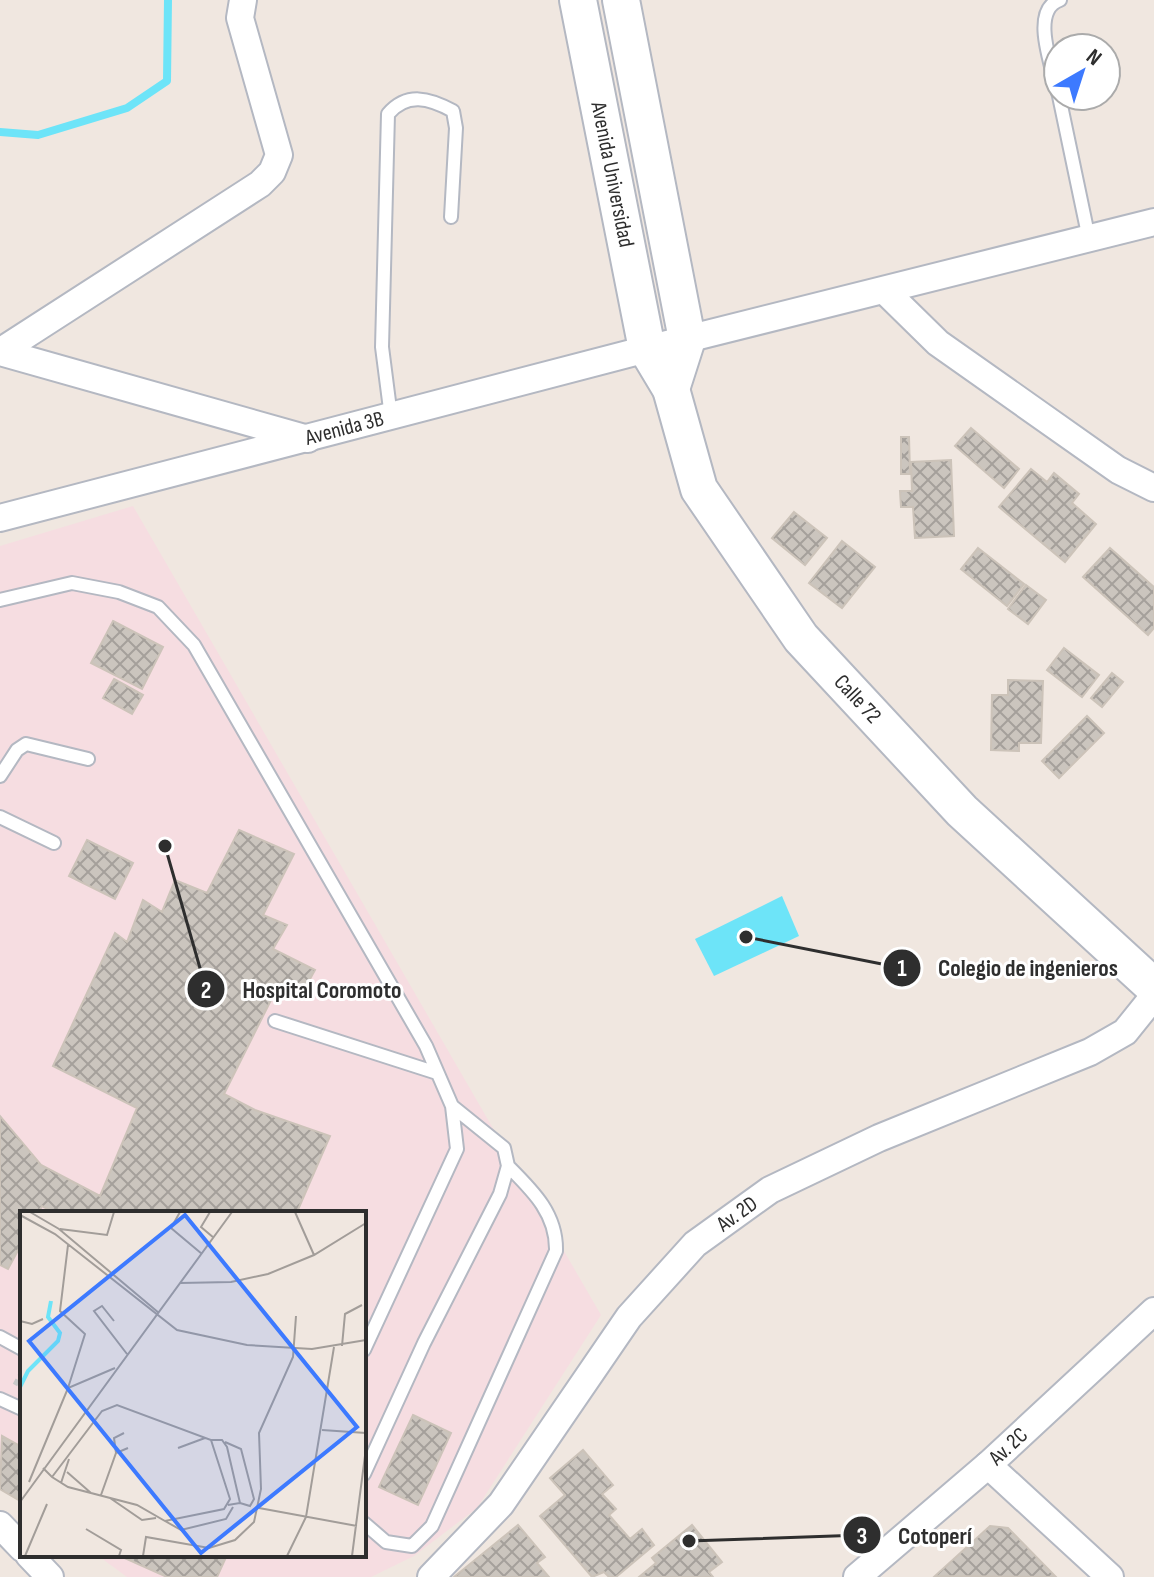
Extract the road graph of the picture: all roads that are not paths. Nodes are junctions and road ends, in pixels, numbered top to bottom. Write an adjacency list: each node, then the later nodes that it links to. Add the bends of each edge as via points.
1 (243, 0): 13 (street, via 240,18 279,155 272,172)
2 (578, 0): 12 (street, Avenida Universidad)
3 (621, 0): 11 (street, Avenida Universidad)
4 (1060, 0): 5 (lane, via 1045,12)
5 (1045, 32)
6 (1062, 112): 9 (lane)
7 (451, 217): 15 (lane, via 453,111 412,98 397,104 388,114 383,332)
8 (1154, 222): 9 (street, Avenida 3B)
9 (1089, 239): 10 (street, Avenida 3B)
10 (886, 292): 11 (street, Avenida 3B); 17 (street, via 938,343 1118,470)
11 (687, 339): 12 (street, Avenida 3B); 14 (street)
12 (647, 349): 14 (street, Calle 72); 15 (street, Avenida 3B)
13 (0, 351): 16 (street)
14 (671, 389): 24 (street, Calle 72, via 699,489 801,638 962,811)
15 (391, 417): 16 (street, Avenida 3B)
16 (308, 439): 18 (street, Avenida 3B)
17 (1154, 488)
18 (0, 518)
19 (0, 600): 27 (lane, via 72,583 119,592 158,607 194,645)
20 (88, 759): 21 (lane, via 26,744)
21 (0, 776)
22 (0, 817): 23 (lane)
23 (54, 843)
24 (1154, 987)
25 (1154, 996): 43 (street, Av. 2D, via 1125,1032 1090,1052 879,1138 770,1190 695,1244 629,1317 501,1504)
26 (275, 1021): 27 (lane)
27 (437, 1073): 28 (lane)
28 (452, 1106): 29 (lane, via 504,1148); 32 (lane, via 457,1149)
29 (508, 1166): 37 (lane, via 500,1194); 39 (lane, via 537,1195 557,1230 556,1251 432,1526 412,1546 386,1542)
30 (1154, 1311): 36 (street, Av. 2C)
31 (0, 1337): 33 (lane)
32 (366, 1346)
33 (20, 1348)
34 (0, 1399): 35 (lane)
35 (20, 1408)
36 (988, 1465): 44 (street, Av. 2C); 45 (street)
37 (366, 1470)
38 (0, 1525): 40 (street)
39 (366, 1525)
40 (20, 1546)
41 (31, 1557): 42 (street)
42 (50, 1577)
43 (431, 1577)
44 (857, 1577)
45 (1110, 1577)

